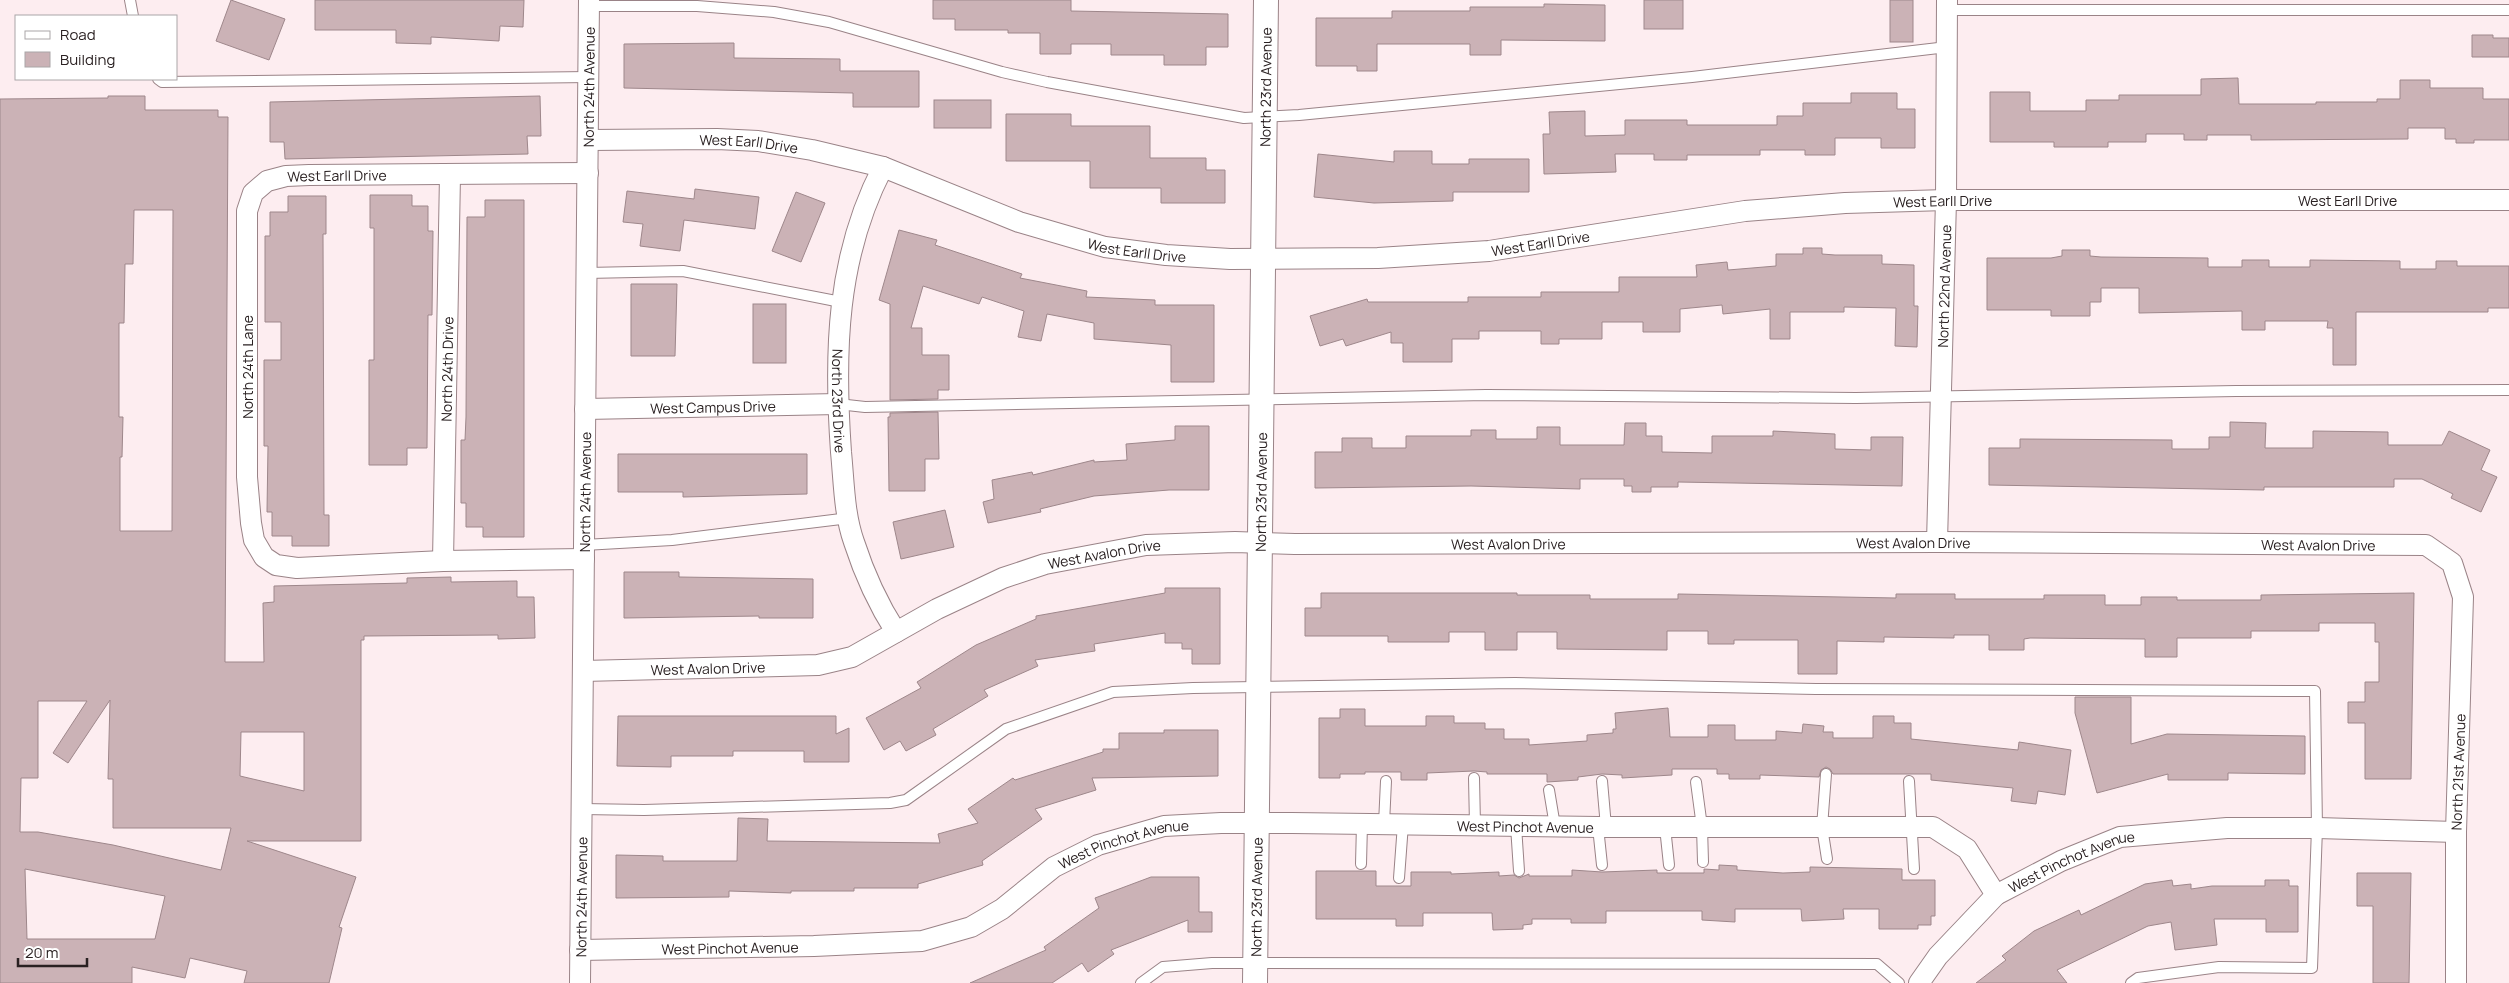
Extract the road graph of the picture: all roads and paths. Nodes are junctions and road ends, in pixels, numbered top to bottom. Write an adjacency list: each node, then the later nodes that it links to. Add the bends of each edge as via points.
1 (130, 0): 6 (lane)
2 (1266, 0): 10 (street, North 23rd Avenue)
3 (589, 3): 8 (street, North 24th Avenue); 10 (lane, via 774,12 828,22 1020,76 1234,117)
4 (1947, 5): 5 (lane); 7 (street, North 22nd Avenue)
5 (2509, 10)
6 (133, 15)
7 (1947, 47): 10 (lane, via 1692,77); 16 (street, North 22nd Avenue)
8 (589, 77): 9 (lane); 11 (street, North 24th Avenue)
9 (159, 80)
10 (1265, 117): 18 (street, North 23rd Avenue)
11 (588, 140): 12 (street, West Earll Drive, via 758,141); 13 (street, North 24th Avenue)
12 (883, 167): 18 (street, West Earll Drive, via 1019,222 1105,247 1166,255); 20 (street, North 23rd Drive, via 871,190 852,247)
13 (588, 173): 14 (street, West Earll Drive); 19 (street, North 24th Avenue)
14 (450, 175): 15 (street, West Earll Drive, via 309,175); 30 (street, North 24th Drive)
15 (267, 181): 30 (street, North 24th Lane, via 253,193 247,211 247,477 254,540 264,557 276,565 297,568)
16 (1946, 200): 17 (street, West Earll Drive); 18 (street, West Earll Drive, via 1845,203 1745,211 1489,251 1378,258); 22 (street, North 22nd Avenue)
17 (2509, 200)
18 (1263, 258): 23 (street, North 23rd Avenue)
19 (586, 273): 20 (lane, via 683,271); 25 (street, North 24th Avenue)
20 (841, 302): 24 (street, North 23rd Drive)
21 (2509, 390): 22 (lane)
22 (1941, 397): 23 (lane, via 1486,395); 27 (street, North 22nd Avenue)
23 (1260, 398): 24 (lane, via 865,407); 28 (street, North 23rd Avenue)
24 (838, 404): 25 (street, West Campus Drive); 26 (street, North 23rd Drive)
25 (586, 408): 29 (street, North 24th Avenue)
26 (849, 518): 29 (lane); 32 (street, North 23rd Drive, via 853,541 882,611)
27 (1937, 542): 28 (street, West Avalon Drive); 31 (street, West Avalon Drive, via 2426,545)
28 (1260, 543): 32 (street, West Avalon Drive, via 1146,545 1045,564 1003,578); 34 (street, North 23rd Avenue)
29 (584, 552): 30 (street, via 496,561); 33 (street, North 24th Avenue)
30 (443, 561)
31 (2452, 563): 55 (street, North 21st Avenue, via 2463,597)
32 (896, 632): 33 (street, West Avalon Drive, via 852,657 818,665)
33 (583, 671): 42 (street, North 24th Avenue)
34 (1258, 688): 42 (lane, via 1113,692 1006,729 906,800 644,810); 43 (street, North 23rd Avenue); 54 (lane, via 1515,684 2315,691)
35 (1826, 774): 52 (lane)
36 (1474, 778): 46 (lane)
37 (1386, 780): 45 (lane)
38 (1602, 780): 49 (lane)
39 (1909, 780): 53 (lane)
40 (1696, 782): 51 (lane)
41 (1549, 790): 48 (lane)
42 (582, 809): 65 (street, North 24th Avenue)
43 (1257, 823): 44 (street, West Pinchot Avenue); 65 (street, West Pinchot Avenue, via 1164,826 1098,845 1054,867 1002,909 971,927 922,941); 66 (street, North 23rd Avenue)
44 (1362, 824): 45 (street, West Pinchot Avenue); 58 (lane)
45 (1394, 824): 46 (street, West Pinchot Avenue); 63 (lane)
46 (1475, 825): 47 (street, West Pinchot Avenue)
47 (1516, 826): 48 (street, West Pinchot Avenue); 62 (lane)
48 (1555, 826): 49 (street, West Pinchot Avenue)
49 (1602, 827): 50 (street, West Pinchot Avenue); 59 (lane)
50 (1665, 827): 51 (street, West Pinchot Avenue); 60 (lane)
51 (1702, 827): 52 (street, West Pinchot Avenue); 57 (lane)
52 (1822, 827): 53 (street, West Pinchot Avenue); 56 (lane)
53 (1912, 827): 61 (lane); 64 (street, West Pinchot Avenue, via 1933,827 1967,849)
54 (2317, 828): 55 (street, West Pinchot Avenue); 64 (street, West Pinchot Avenue, via 2227,828 2120,837 2060,861); 71 (lane, via 2312,968 2219,968 2138,978)
55 (2456, 832): 72 (street, North 21st Avenue)
56 (1827, 859)
57 (1703, 862)
58 (1361, 864)
59 (1602, 865)
60 (1669, 865)
61 (1914, 869)
62 (1519, 871)
63 (1399, 878)
64 (1996, 895): 70 (street, via 1938,956)
65 (580, 950): 67 (street, North 24th Avenue)
66 (1255, 974): 68 (lane, via 1212,963 1162,967); 69 (lane, via 1876,964)
67 (580, 983)
68 (1141, 983)
69 (1899, 983)
70 (1919, 983)
71 (2131, 983)
72 (2456, 983)

